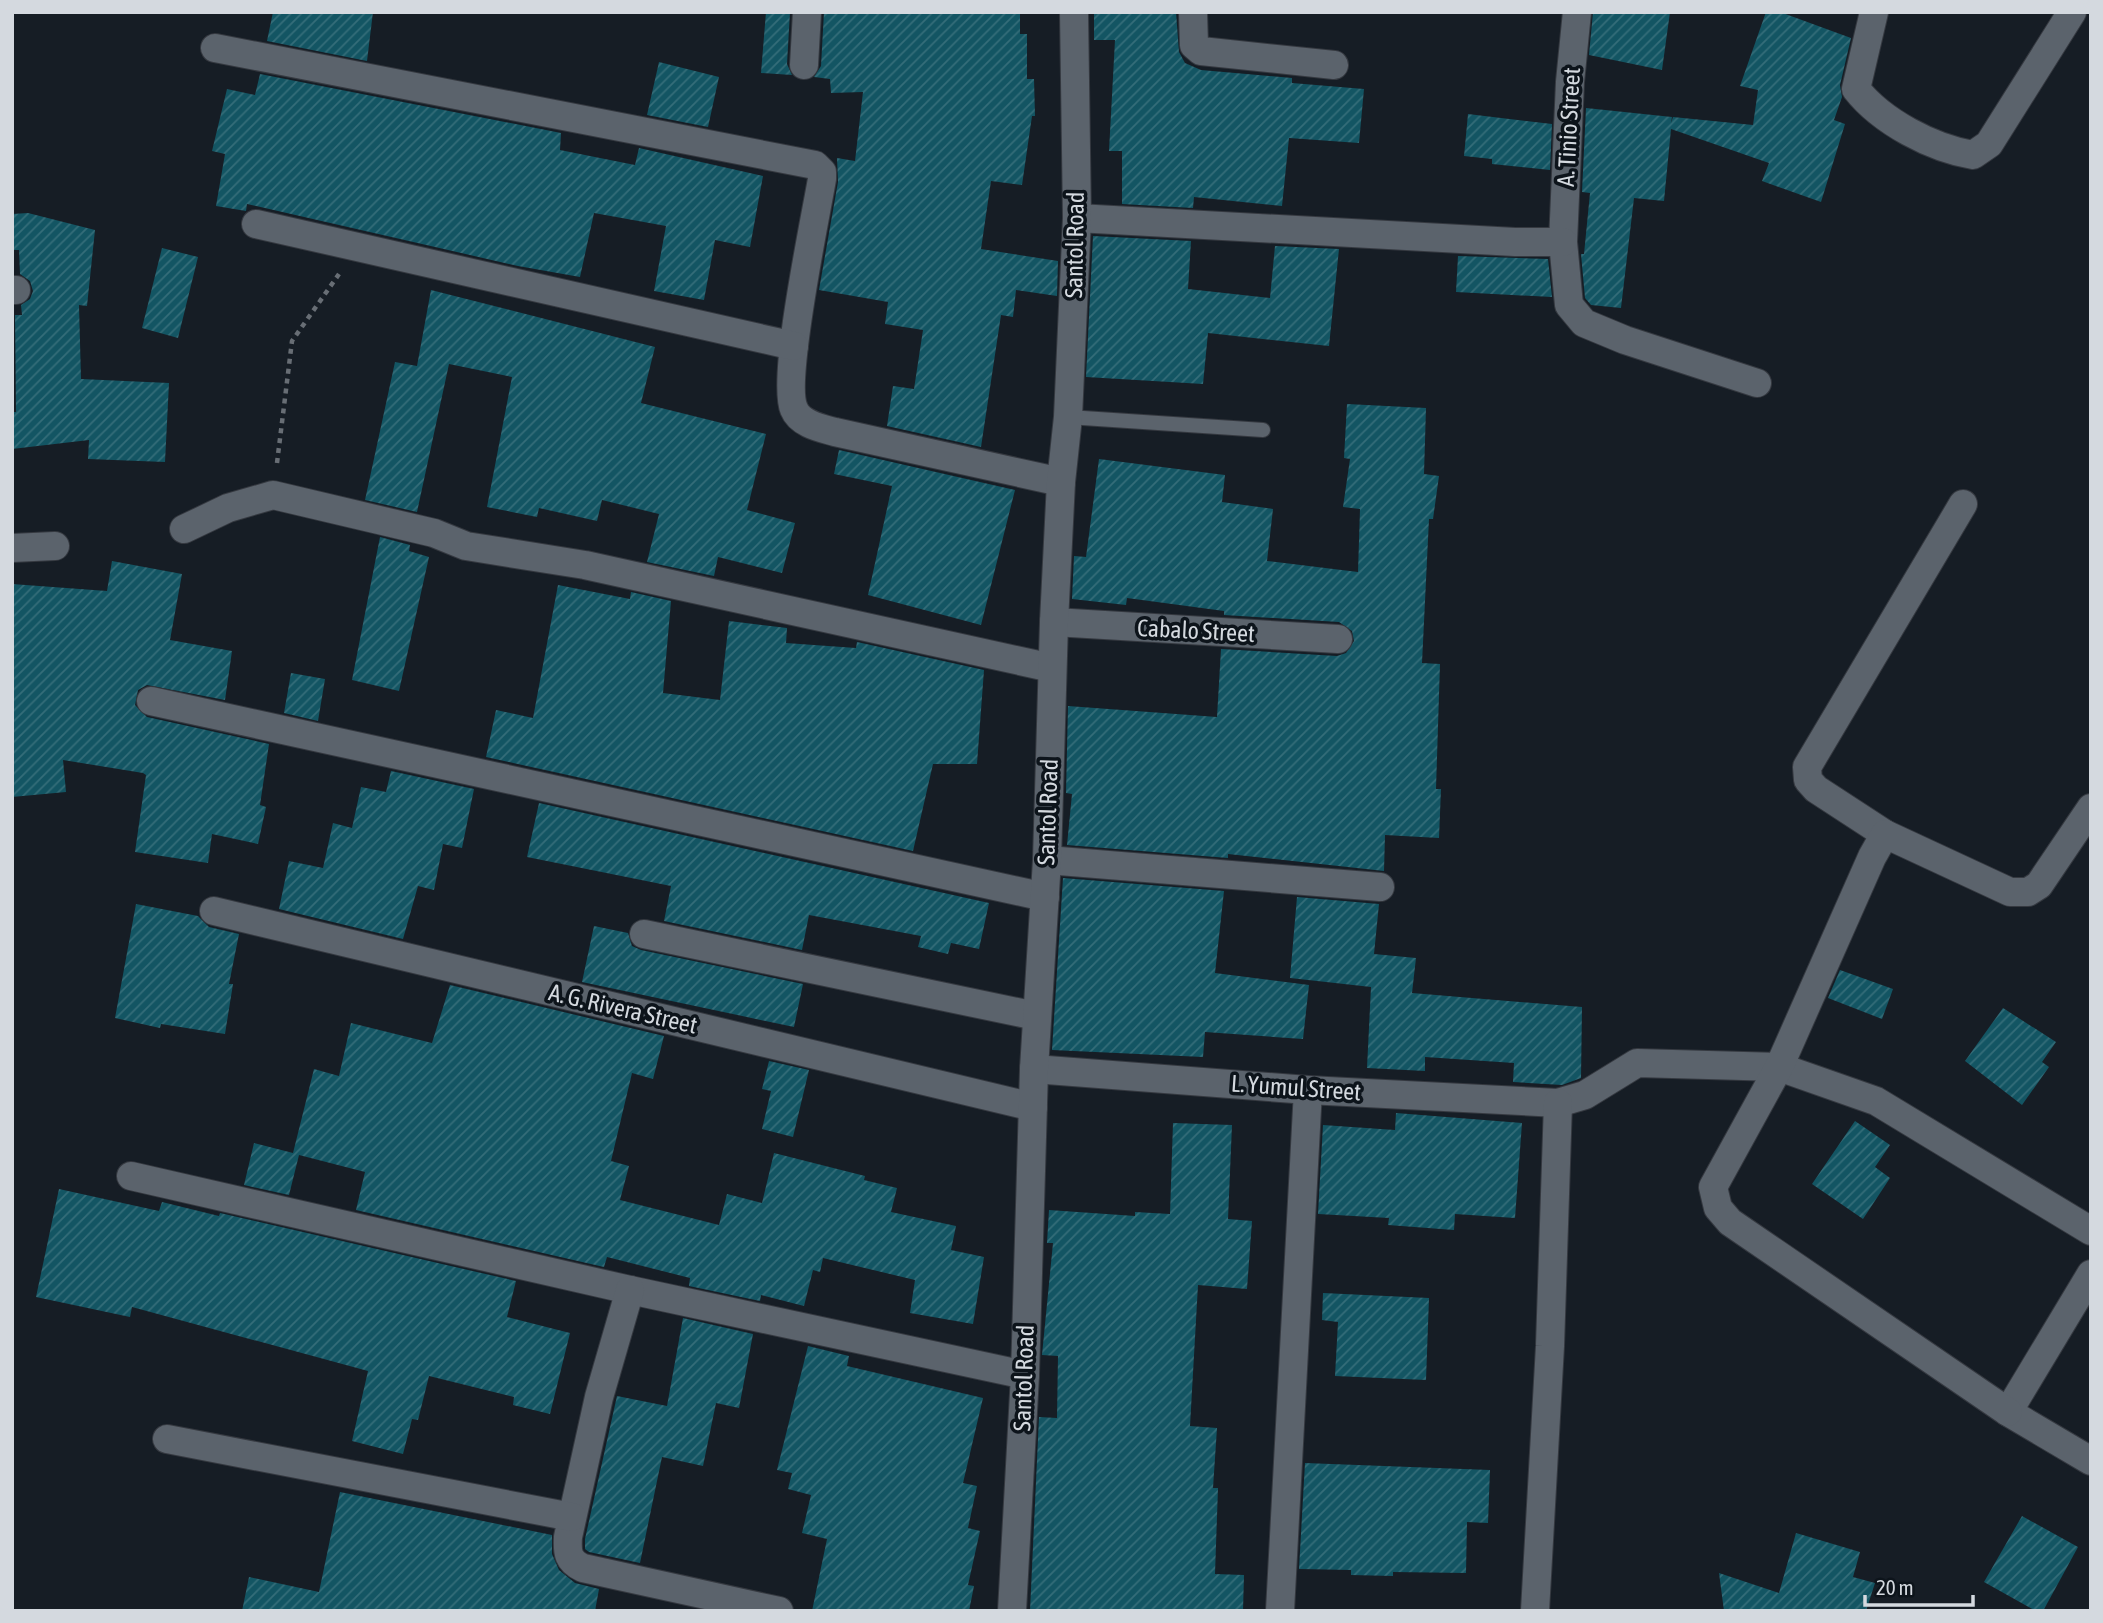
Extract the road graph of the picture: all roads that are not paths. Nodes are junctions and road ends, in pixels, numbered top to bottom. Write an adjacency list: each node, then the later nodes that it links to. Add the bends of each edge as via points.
1 (807, 12): 8 (street)
2 (1074, 12): 10 (street, Santol Road)
3 (1193, 12): 9 (street, via 1194,45 1201,51)
4 (1577, 12): 12 (street, A. Tinio Street)
5 (1874, 12): 6 (street, via 1856,89 1867,104 1896,124 1953,152 1973,155 1989,144)
6 (2072, 12)
7 (215, 48): 13 (street, via 815,165 822,179)
8 (804, 65)
9 (1334, 65)
10 (1077, 218): 12 (street); 15 (street, Santol Road)
11 (256, 224): 13 (street)
12 (1563, 242): 14 (street, A. Tinio Street, via 1569,305 1584,323 1625,341)
13 (794, 346): 17 (street, via 792,403 795,413 811,425)
14 (1757, 383)
15 (1068, 417): 16 (lane); 17 (street, Santol Road)
16 (1263, 430)
17 (1061, 482): 22 (street, Santol Road)
18 (1963, 504): 27 (street, via 1807,767 1808,780 1816,789)
19 (184, 528): 24 (street, via 273,495 434,533 466,546 585,565)
20 (55, 546): 21 (street)
21 (12, 548)
22 (1054, 622): 23 (street, Cabalo Street); 24 (street, Santol Road)
23 (1338, 639)
24 (1052, 668): 28 (street, Santol Road)
25 (151, 701): 30 (street)
26 (2091, 808): 27 (street, via 2039,885 2019,893)
27 (1885, 834): 34 (street)
28 (1047, 860): 29 (street); 30 (street, Santol Road)
29 (1380, 887)
30 (1045, 897): 33 (street, Santol Road)
31 (214, 911): 38 (street, A. G. Rivera Street)
32 (644, 934): 33 (street)
33 (1036, 1016): 35 (street, Santol Road)
34 (1779, 1067): 37 (street, via 1637,1063 1586,1095); 40 (street, via 1877,1101); 44 (street, via 1713,1188 1718,1208 1730,1222)
35 (1034, 1069): 36 (street, L. Yumul Street); 38 (street, Santol Road)
36 (1308, 1090): 37 (street, L. Yumul Street); 50 (street)
37 (1559, 1103): 51 (street)
38 (1033, 1107): 43 (street, Santol Road)
39 (131, 1176): 42 (street)
40 (2091, 1231)
41 (2091, 1274): 44 (street)
42 (630, 1290): 43 (street); 47 (street, via 599,1397)
43 (1025, 1375): 49 (street, Santol Road)
44 (2008, 1412): 46 (street)
45 (167, 1439): 47 (street)
46 (2091, 1461)
47 (572, 1517): 48 (street, via 567,1550 572,1563 583,1568)
48 (779, 1611)
49 (1012, 1611)
50 (1280, 1611)
51 (1535, 1611)

